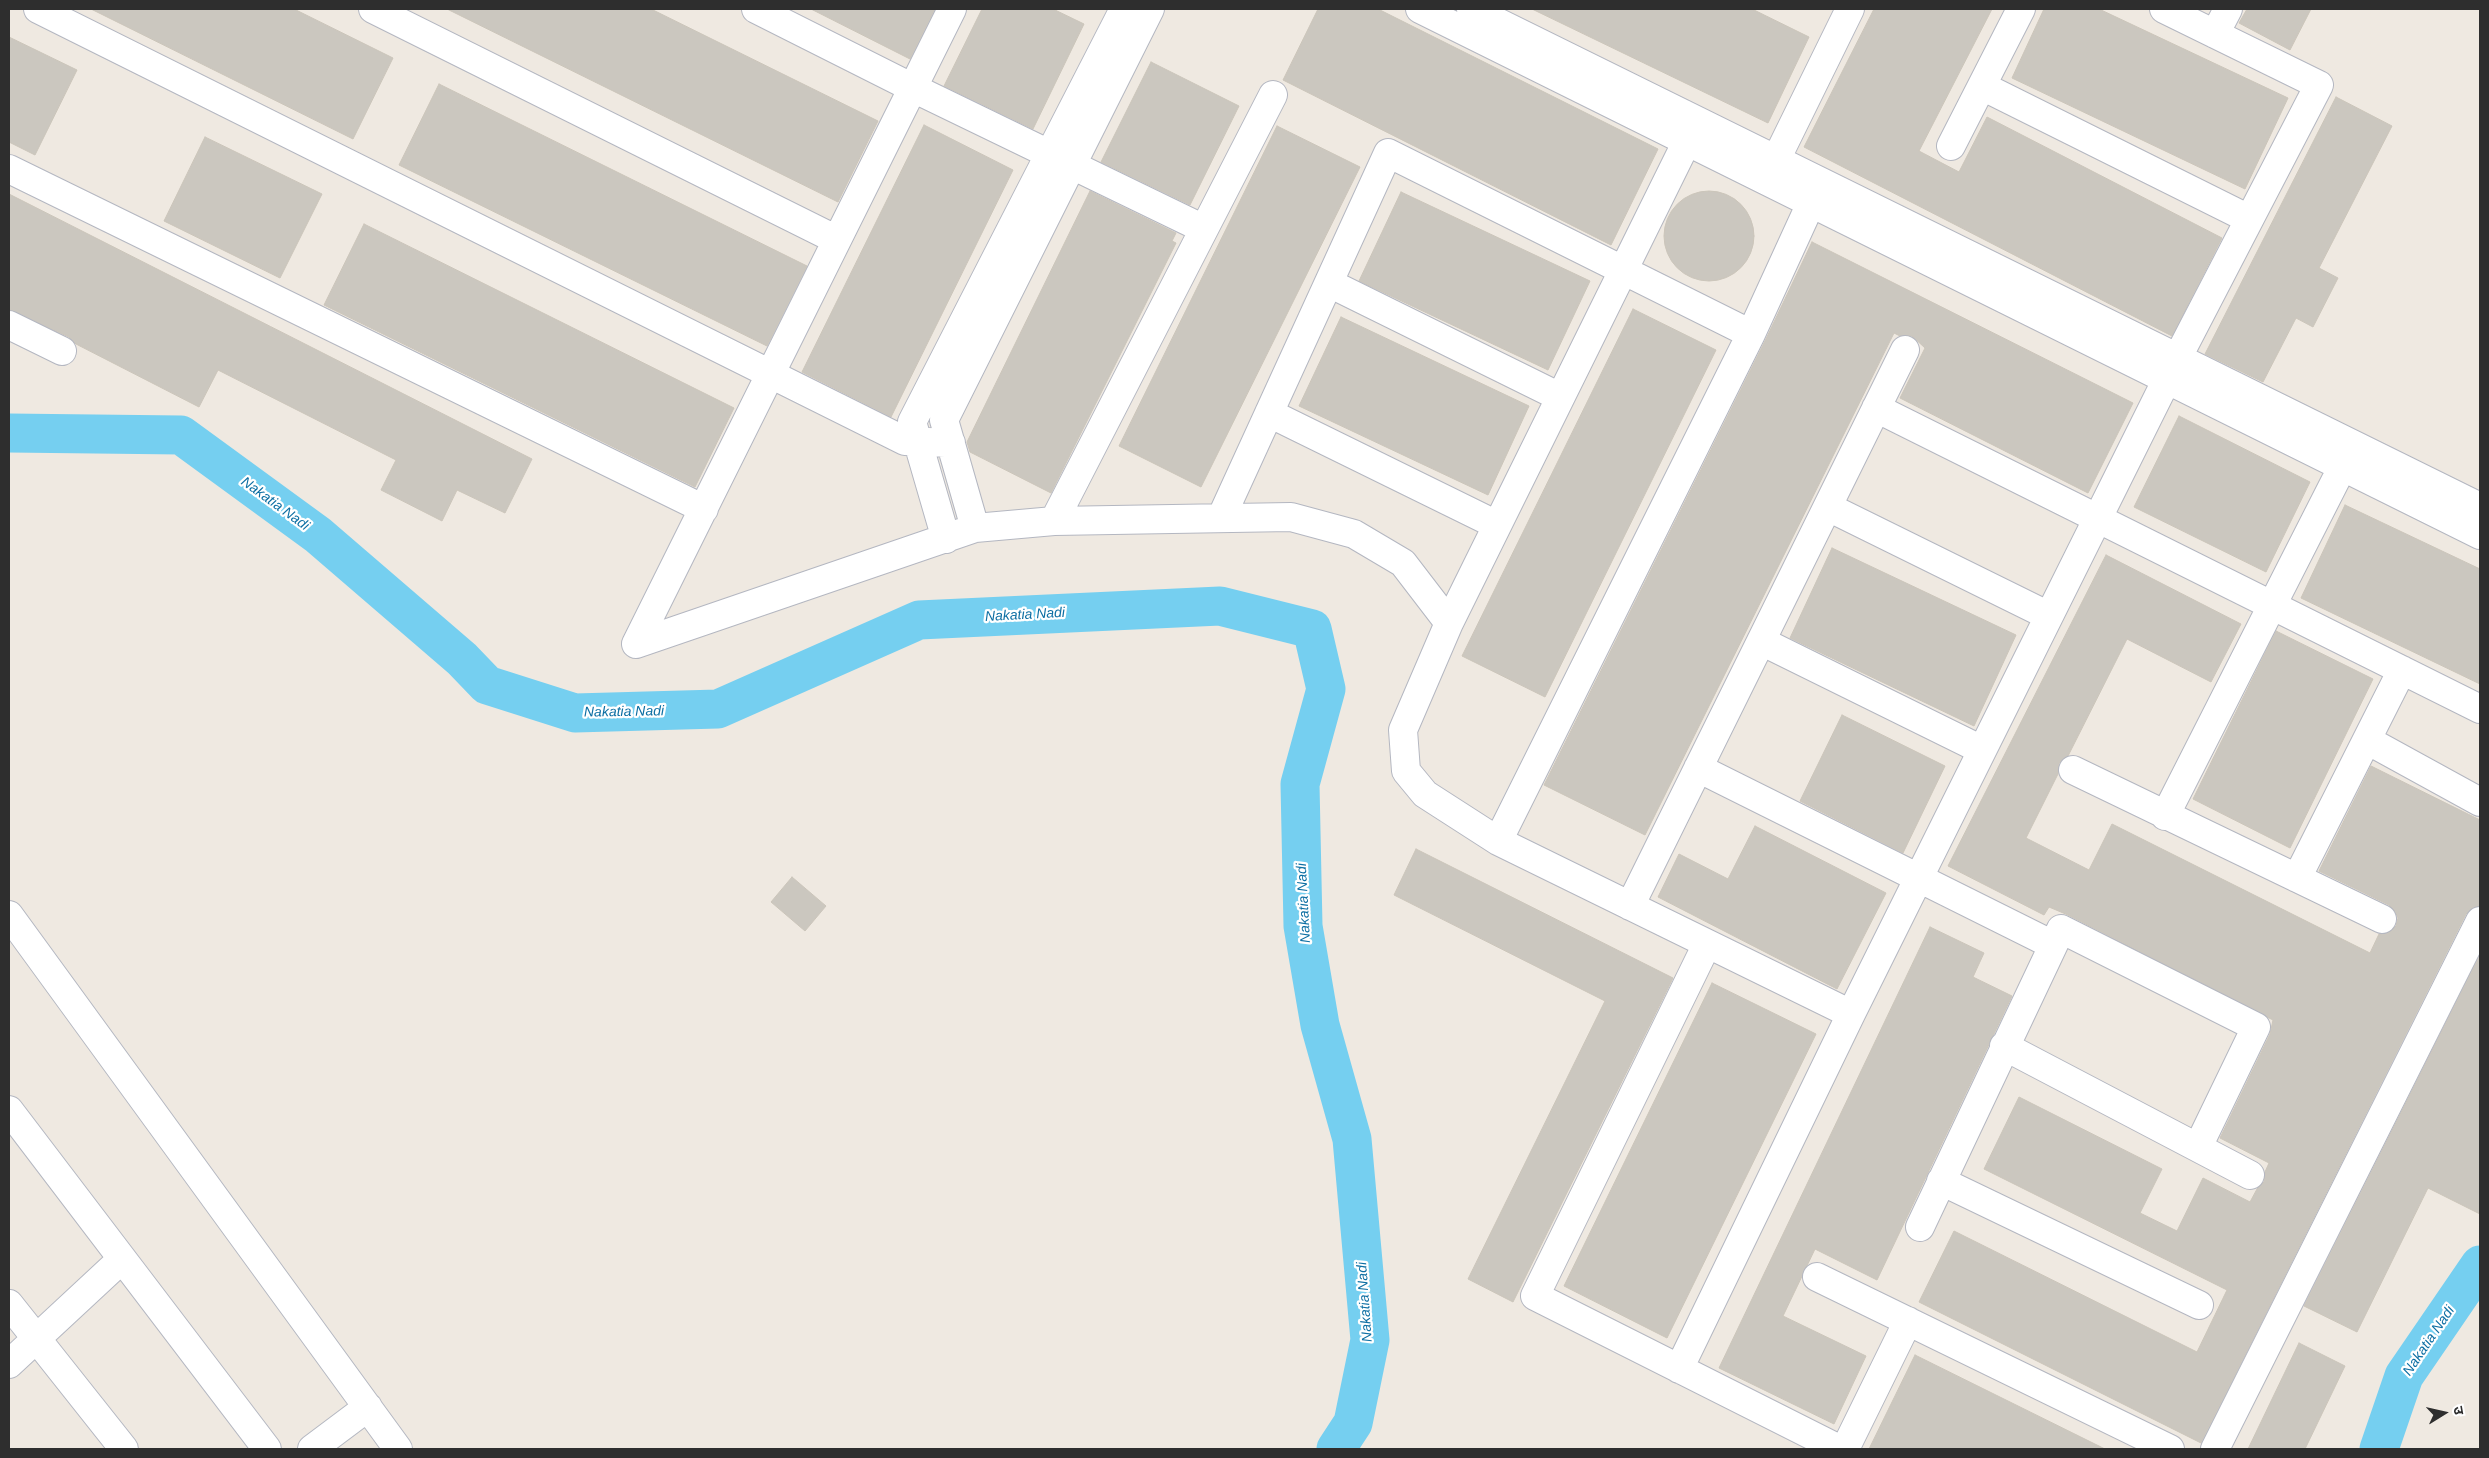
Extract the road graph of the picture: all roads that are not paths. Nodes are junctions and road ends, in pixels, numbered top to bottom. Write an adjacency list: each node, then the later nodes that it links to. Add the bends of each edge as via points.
1 (38, 9): 33 (street)
2 (373, 9): 25 (street)
3 (756, 9): 15 (street)
4 (952, 9): 15 (street)
5 (1124, 9): 19 (street)
6 (1150, 9): 19 (street)
7 (1420, 9): 17 (street)
8 (1471, 9): 17 (street)
9 (2021, 9): 14 (street)
10 (2164, 9): 13 (street)
11 (2228, 9): 13 (street)
12 (1843, 11): 21 (street)
13 (2215, 34): 23 (street, via 2319,85)
14 (1982, 86): 18 (street); 23 (street)
15 (913, 88): 19 (street); 25 (street)
16 (1273, 95): 24 (street)
17 (1692, 131): 21 (street); 26 (street)
18 (1951, 146)
19 (1060, 159): 24 (street); 37 (street, via 912,422); 38 (street, via 944,420)
20 (9, 169): 42 (street)
21 (1771, 170): 22 (street); 32 (street)
22 (1811, 203): 29 (street); 32 (street)
23 (2249, 219): 32 (street)
24 (1204, 229): 45 (street)
25 (837, 240): 33 (street)
26 (1623, 270): 27 (street, via 1388,153); 29 (street); 34 (street)
27 (1329, 283): 34 (street); 36 (street)
28 (9, 325): 31 (street)
29 (1751, 334): 62 (street)
30 (1905, 350): 35 (street)
31 (62, 351)
32 (2172, 368): 39 (street); 44 (street)
33 (770, 374): 37 (street, via 904,441); 42 (street)
34 (1560, 397): 46 (street)
35 (1876, 408): 40 (street); 44 (street)
36 (1269, 413): 43 (street); 46 (street)
37 (918, 443): 38 (street); 49 (street)
38 (951, 443): 47 (street)
39 (2348, 456): 41 (street); 48 (street); 50 (street)
40 (1828, 506): 51 (street); 53 (street)
41 (2480, 506)
42 (704, 509): 49 (street, via 636,644)
43 (1221, 518): 45 (street); 52 (street, via 1291,517 1354,534 1403,562)
44 (2098, 518): 50 (street); 51 (street)
45 (1054, 521): 47 (street)
46 (1497, 525): 52 (street)
47 (975, 528): 49 (street)
48 (2480, 536)
49 (946, 539)
50 (2272, 605): 54 (street); 61 (street)
51 (2049, 616): 57 (street)
52 (1449, 623): 62 (street, via 1403,730 1406,771 1425,794)
53 (1761, 641): 57 (street); 58 (street)
54 (2402, 670): 55 (street); 56 (street)
55 (2480, 709)
56 (2367, 740): 60 (street); 64 (street)
57 (1982, 750): 63 (street)
58 (1698, 768): 63 (street); 65 (street)
59 (2073, 770): 61 (street)
60 (2480, 802)
61 (2165, 816): 64 (street)
62 (1498, 841): 65 (street)
63 (1919, 878): 70 (street); 71 (street)
64 (2297, 878): 67 (street)
65 (1630, 906): 69 (street)
66 (9, 915): 86 (street)
67 (2382, 919)
68 (2480, 921): 94 (street)
69 (1708, 944): 71 (street); 85 (street, via 1535,1296)
70 (2053, 945): 72 (street); 74 (street, via 2061,929 2256,1028)
71 (1851, 1014): 85 (street)
72 (2004, 1046): 74 (street); 76 (street)
73 (9, 1110): 78 (street)
74 (2198, 1147): 75 (street)
75 (2250, 1175)
76 (1942, 1181): 77 (street); 81 (street)
77 (1920, 1227)
78 (122, 1259): 83 (street); 88 (street)
79 (1817, 1277): 82 (street)
80 (9, 1304): 83 (street)
81 (2199, 1306)
82 (1908, 1321): 92 (street); 93 (street)
83 (37, 1339): 84 (street); 87 (street)
84 (9, 1364)
85 (1679, 1369): 91 (street)
86 (368, 1407): 89 (street); 90 (street)
87 (124, 1449)
88 (267, 1449)
89 (312, 1449)
90 (398, 1449)
91 (1839, 1449)
92 (1844, 1449)
93 (2170, 1449)
94 (2215, 1449)

